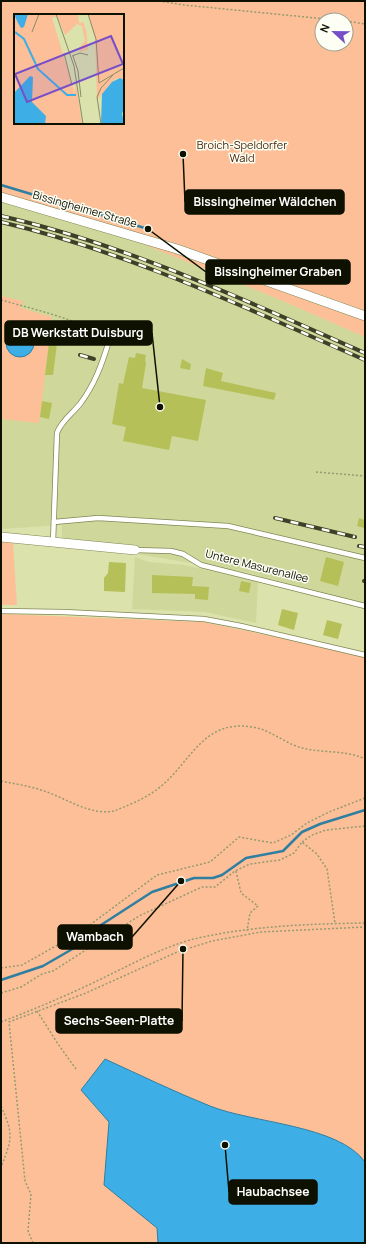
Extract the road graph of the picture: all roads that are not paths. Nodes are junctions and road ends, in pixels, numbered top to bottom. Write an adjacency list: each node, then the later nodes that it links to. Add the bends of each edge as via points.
1 (1, 197): 2 (street, Bissingheimer Straße, via 177,249)
2 (365, 316)
3 (109, 341): 4 (lane, via 94,383 57,433)
4 (54, 522): 6 (lane); 8 (lane, via 98,518 228,526)
5 (1, 537): 6 (street, Untere Masurenallee)
6 (53, 542): 7 (street, Untere Masurenallee)
7 (135, 550): 9 (lane, Untere Masurenallee, via 172,551 183,554 201,565)
8 (365, 558)
9 (365, 606)
10 (1, 611): 11 (lane, via 204,619)
11 (365, 655)

